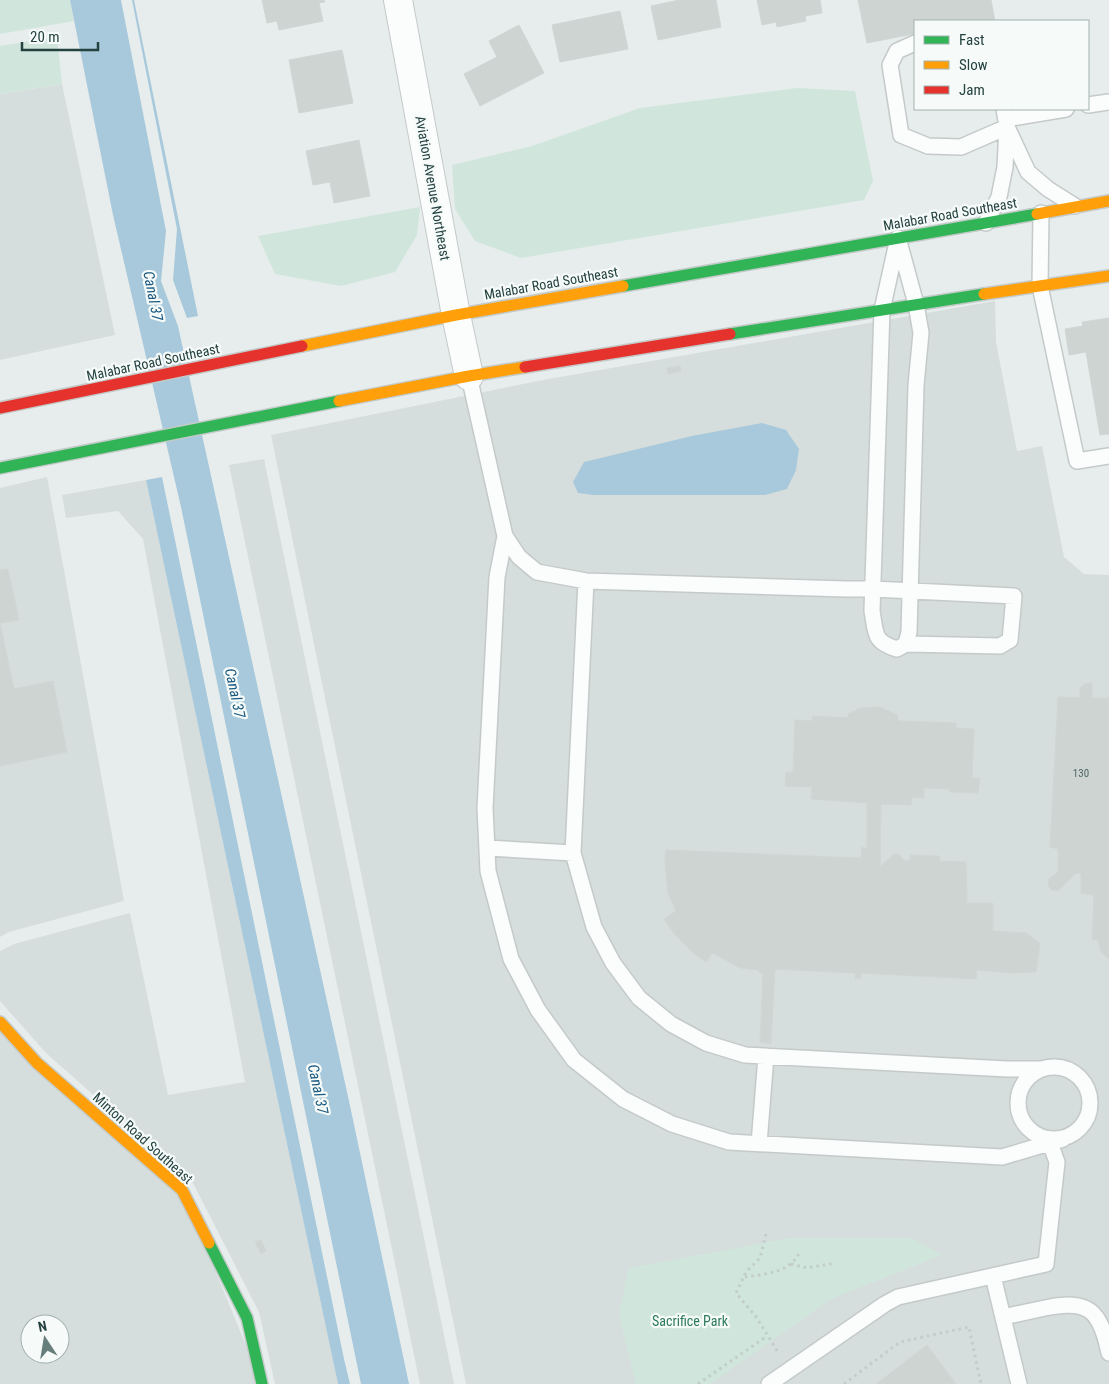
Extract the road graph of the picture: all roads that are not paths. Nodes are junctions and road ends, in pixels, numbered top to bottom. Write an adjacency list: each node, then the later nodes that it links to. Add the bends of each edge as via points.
1 (398, 0): 16 (street, Aviation Avenue Northeast)
2 (914, 43): 6 (lane, via 897,51 890,65 901,135 928,146 961,147)
3 (1109, 102): 4 (lane)
4 (1089, 105)
5 (1059, 110): 6 (lane)
6 (1006, 118): 8 (lane, via 1028,172); 10 (lane, via 999,197)
7 (1109, 201): 8 (main road, Malabar Road Southeast)
8 (1076, 207): 9 (main road, Malabar Road Southeast)
9 (1041, 213): 10 (main road, Malabar Road Southeast); 13 (lane)
10 (986, 223): 11 (main road, Malabar Road Southeast)
11 (898, 238): 14 (lane); 15 (lane); 16 (main road, Malabar Road Southeast)
12 (1109, 276): 13 (main road)
13 (1040, 286): 14 (main road); 19 (lane, via 1077,461)
14 (916, 304): 15 (main road); 24 (lane, via 921,333 916,385)
15 (882, 310): 17 (main road); 23 (lane)
16 (456, 314): 17 (street, Aviation Avenue Northeast); 18 (main road, Malabar Road Southeast)
17 (469, 376): 20 (main road); 21 (lane)
18 (0, 408)
19 (1109, 456)
20 (0, 468)
21 (505, 536): 22 (lane, via 519,557 538,572); 26 (lane, via 497,577 485,808)
22 (586, 581): 23 (lane); 27 (lane)
23 (873, 588): 24 (lane); 25 (lane, via 876,635 884,646 897,649)
24 (910, 590): 25 (lane); 25 (lane, via 1014,596 1010,640 1000,646)
25 (906, 644)
26 (487, 848): 27 (lane); 32 (lane, via 488,871 511,959 538,1010 574,1060 623,1098 672,1124 729,1142)
27 (573, 852): 29 (lane, via 594,927 613,963 639,998 672,1024 706,1043 745,1055)
28 (0, 1022): 36 (main road, Minton Road Southeast, via 37,1064 182,1190 247,1318)
29 (766, 1056): 30 (lane); 32 (lane)
30 (1041, 1069): 31 (lane, via 1022,1085 1018,1092 1017,1110 1028,1130 1044,1139); 31 (lane, via 1069,1070 1085,1084 1091,1100 1088,1118 1077,1132)
31 (1056, 1141): 32 (lane, via 1002,1157); 33 (lane, via 1057,1162 1046,1264)
32 (759, 1144)
33 (993, 1276): 34 (lane); 37 (lane, via 898,1298 885,1304)
34 (1003, 1317): 35 (lane, via 1064,1304 1078,1305 1099,1321); 38 (lane)
35 (1109, 1353)
36 (262, 1384)
37 (769, 1384)
38 (1019, 1384)

